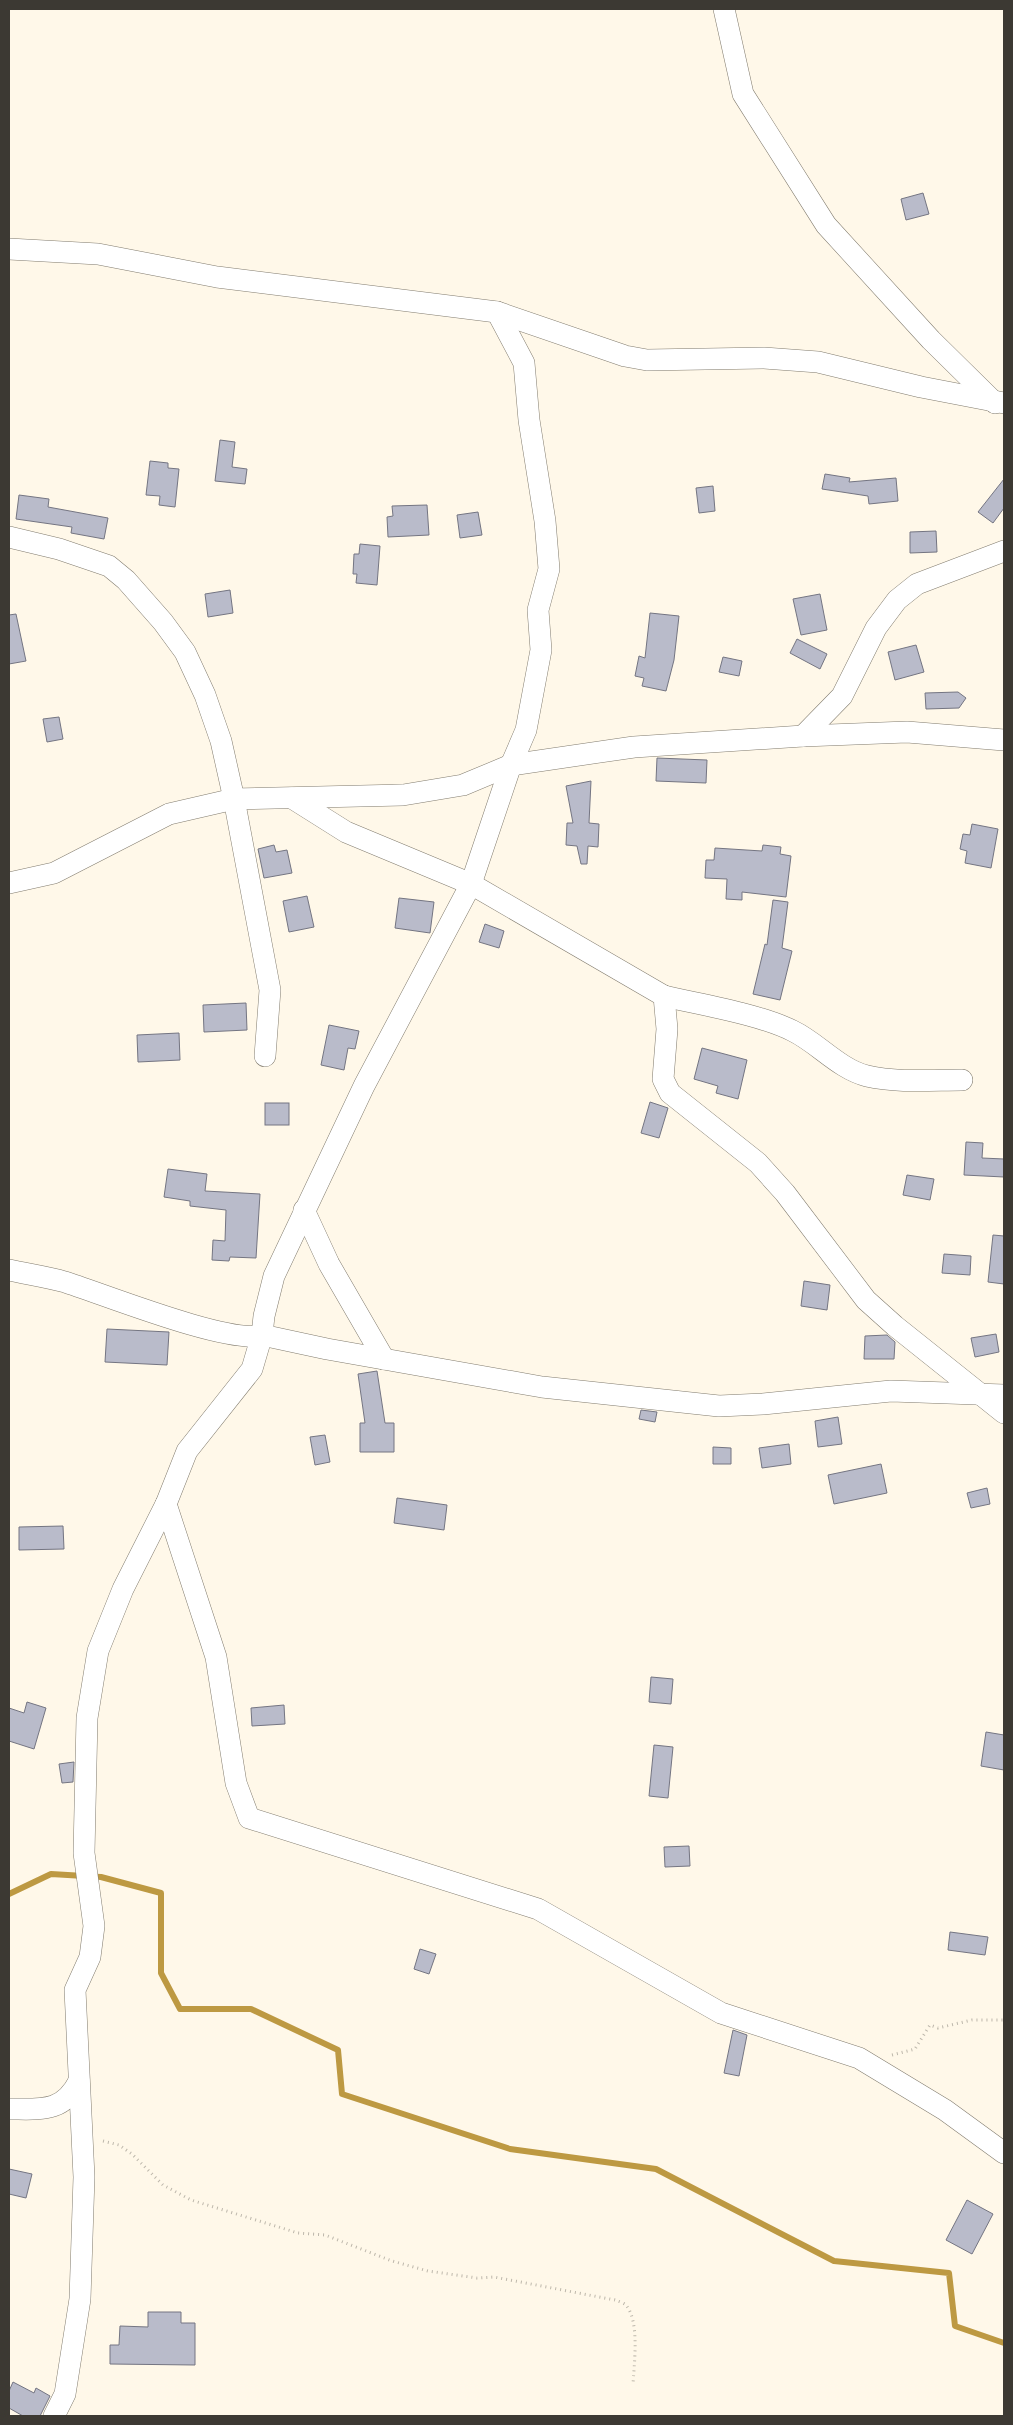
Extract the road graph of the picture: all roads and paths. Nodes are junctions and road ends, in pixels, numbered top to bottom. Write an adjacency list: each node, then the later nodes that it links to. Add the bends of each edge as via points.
1 (724, 9): 4 (street, via 743,94 826,225 931,340)
2 (9, 249): 3 (street, via 98,254 218,277)
3 (497, 312): 4 (street, via 625,356 647,360 764,358 818,362); 9 (street, via 524,363 549,569 538,610 541,650 526,730)
4 (1001, 406)
5 (9, 537): 11 (street, via 60,549 109,566 126,580 163,622 184,652 205,695 221,741)
6 (1004, 551): 7 (street, via 918,584 897,600 876,628 842,696)
7 (803, 736): 8 (street, via 906,732); 9 (street, via 634,746)
8 (1004, 740)
9 (511, 765): 10 (street, via 462,785 403,795); 13 (street)
10 (292, 798): 11 (street); 13 (street, via 346,832)
11 (234, 799): 12 (street, via 169,814 54,873); 15 (street, via 270,990)
12 (9, 883)
13 (471, 884): 14 (street); 17 (street, via 364,1086)
14 (664, 996): 16 (street, via 792,1030 850,1069 867,1076); 21 (street, via 667,1029 663,1079 670,1093 758,1163 785,1193 866,1300)
15 (265, 1056)
16 (962, 1080)
17 (304, 1210): 19 (street, via 274,1276); 20 (street, via 329,1264)
18 (9, 1270): 19 (street, via 62,1282 197,1326 255,1337)
19 (262, 1334): 20 (street); 24 (street, via 252,1368 187,1451)
20 (384, 1359): 21 (street, via 542,1387 719,1406 891,1391)
21 (982, 1394): 22 (street); 23 (street)
22 (1004, 1394)
23 (1004, 1413)
24 (166, 1504): 26 (street, via 216,1658 236,1784 249,1818 538,1909 721,2013); 27 (street, via 123,1589 98,1651 88,1718 84,1856 94,1926 90,1957 75,1990)
25 (1004, 2020): 26 (path, via 972,2020 938,2028 930,2025 915,2049 880,2058)
26 (859, 2058): 30 (street, via 945,2110)
27 (79, 2080): 28 (street, via 72,2096 50,2108); 29 (street)
28 (9, 2109)
29 (83, 2136): 31 (path, via 119,2145 163,2185 212,2208 298,2234 325,2234 392,2261 428,2271 477,2278 494,2277 615,2300 626,2305 633,2323); 32 (street, via 80,2299 65,2394)
30 (1004, 2153)
31 (633, 2385)
32 (54, 2416)

